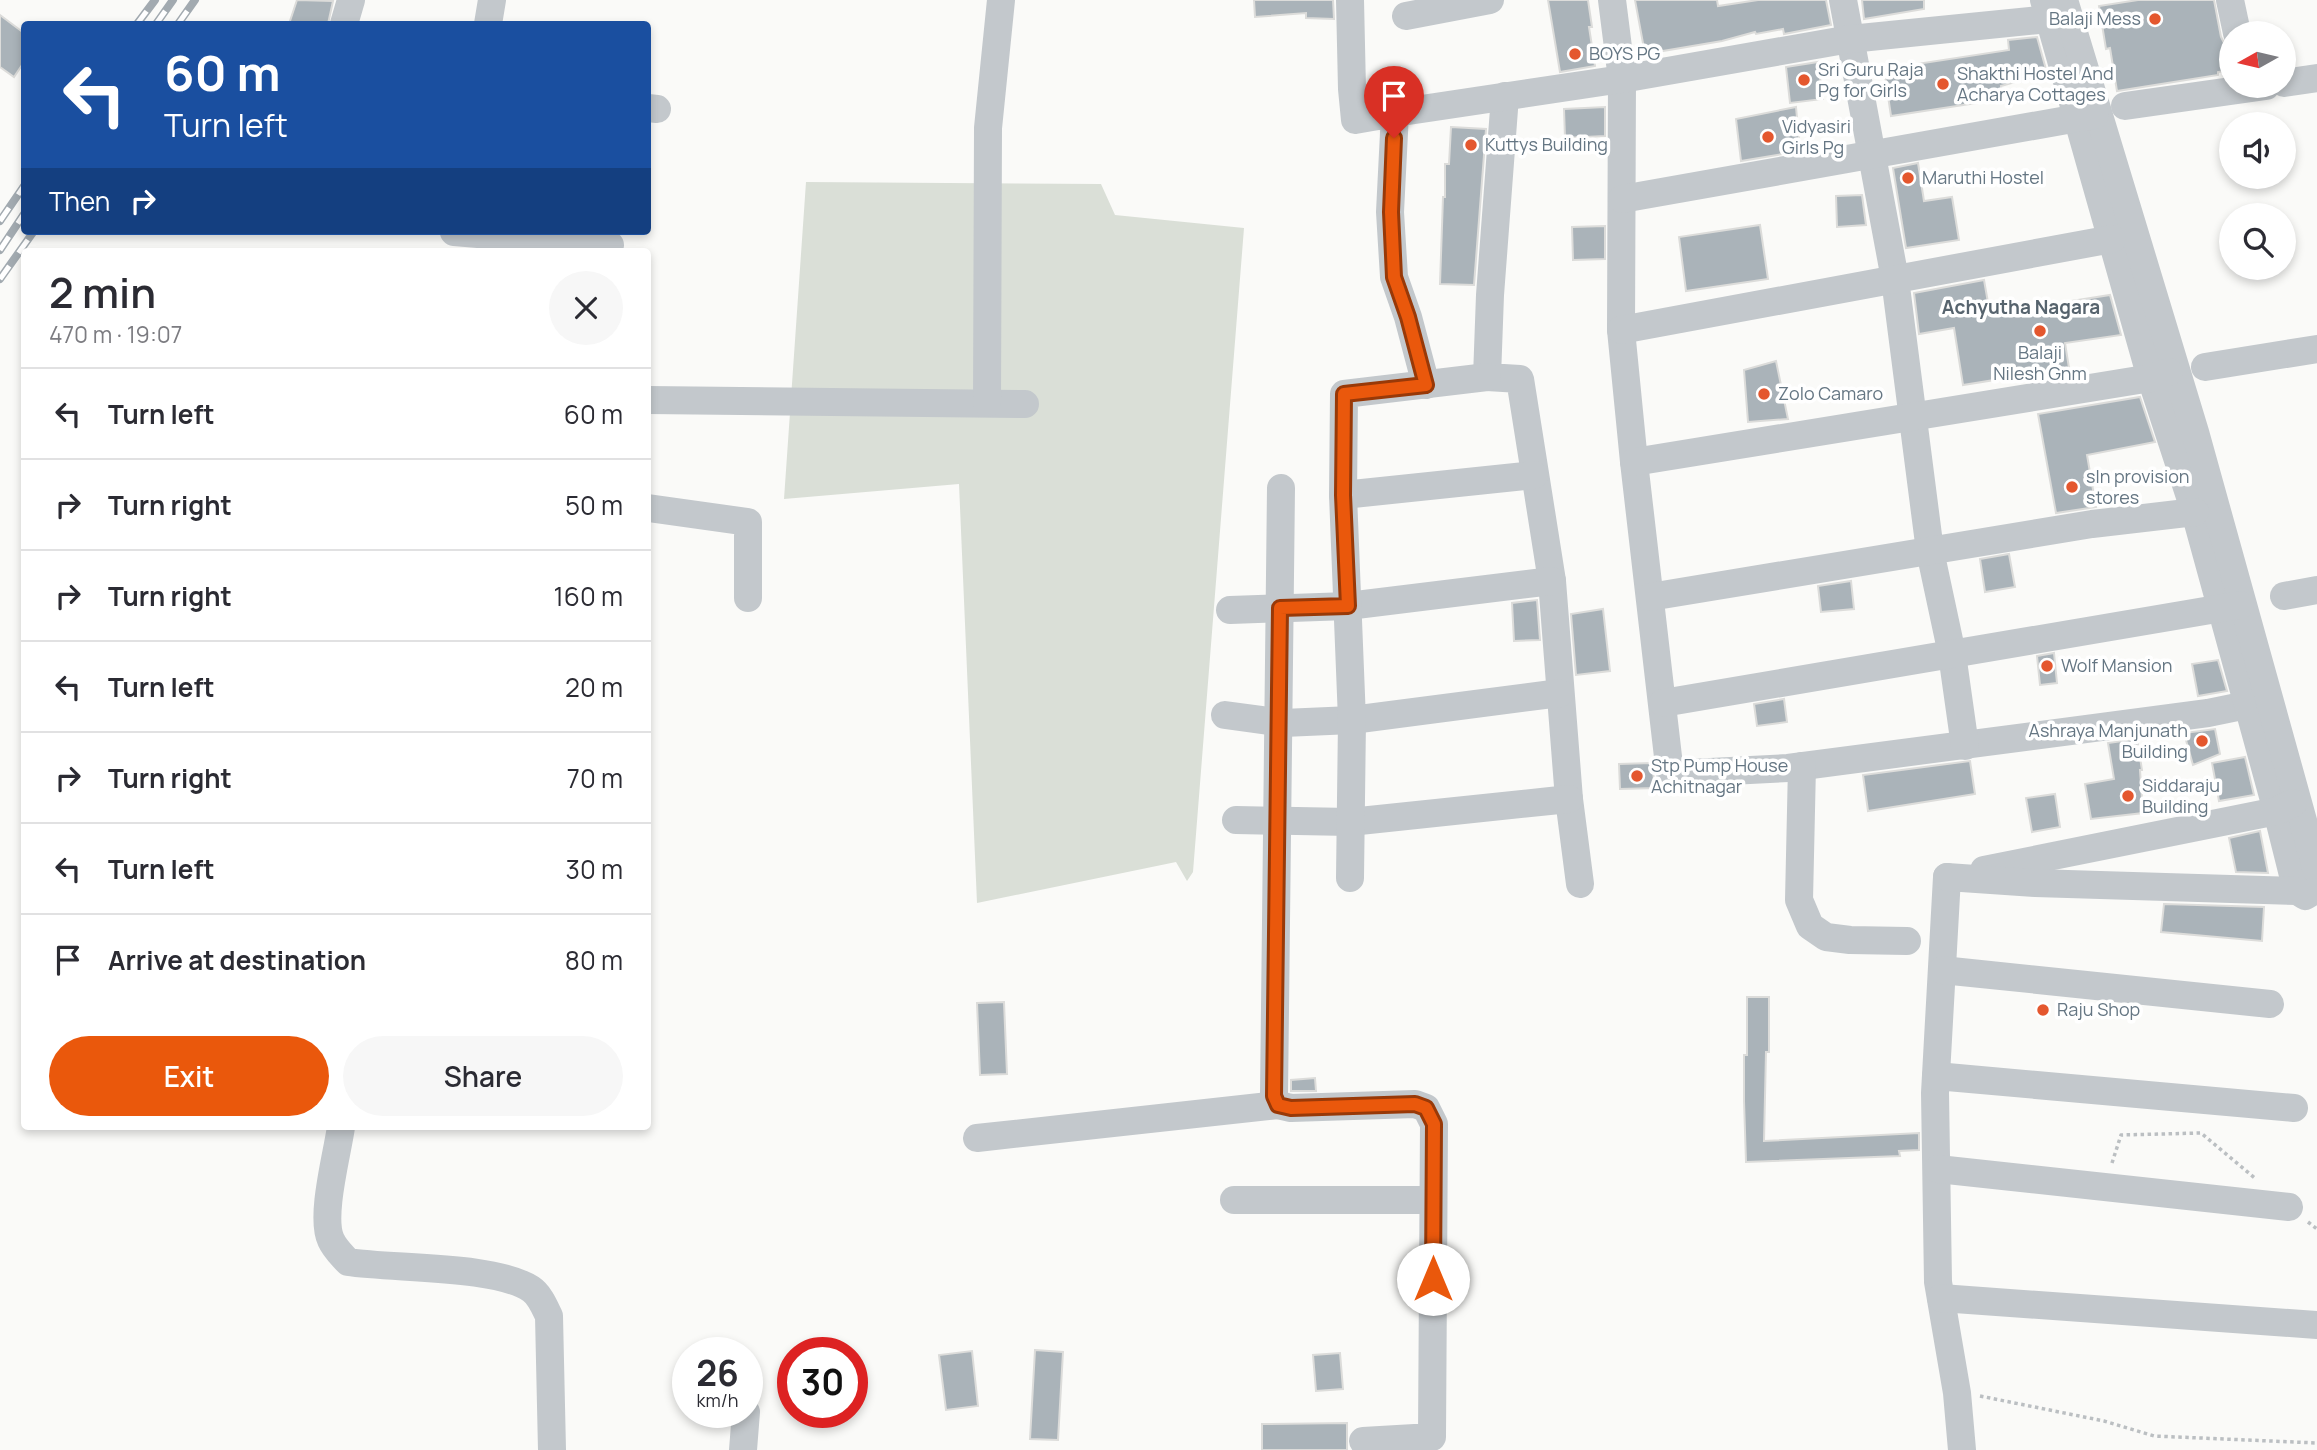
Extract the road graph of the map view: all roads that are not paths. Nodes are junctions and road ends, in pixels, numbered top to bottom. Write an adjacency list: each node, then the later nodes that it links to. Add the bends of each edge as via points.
1 (351, 0): 11 (street)
2 (492, 0): 12 (street)
3 (1001, 0): 37 (street, via 988,128)
4 (1350, 0): 21 (street, via 1355,120)
5 (1490, 0): 10 (street)
6 (1612, 0): 16 (street)
7 (1843, 0): 14 (street)
8 (2230, 0): 13 (street)
9 (2052, 6): 14 (street); 22 (street)
10 (1406, 16)
11 (345, 21)
12 (488, 21)
13 (2234, 21)
14 (1850, 39): 16 (street); 23 (street)
15 (2317, 78): 17 (street)
16 (1622, 79): 19 (street); 24 (street)
17 (2296, 81)
18 (2219, 92): 20 (street)
19 (1505, 96): 21 (street); 34 (street)
20 (2124, 106)
21 (1395, 113): 35 (street, via 1394,277)
22 (2088, 117): 23 (street); 26 (street); 33 (street)
23 (1872, 155): 24 (street); 29 (street)
24 (1622, 199): 30 (street)
25 (453, 238): 27 (street)
26 (2112, 239): 29 (street); 33 (street)
27 (539, 241): 28 (street)
28 (610, 243)
29 (1895, 279): 30 (street); 39 (street)
30 (1621, 330): 40 (street)
31 (2317, 349): 32 (street)
32 (2205, 367)
33 (2164, 374): 39 (street); 45 (street); 53 (street)
34 (1486, 377): 35 (street); 41 (street, via 1520,379)
35 (1426, 385): 43 (street, via 1344,394)
36 (651, 400): 37 (street)
37 (987, 403): 38 (street)
38 (1024, 404)
39 (1912, 417): 40 (street); 46 (street)
40 (1634, 462): 50 (street)
41 (1534, 475): 43 (street); 47 (street)
42 (1281, 488): 54 (street)
43 (1343, 495): 52 (street)
44 (651, 508): 51 (street, via 748,522)
45 (2195, 512): 46 (street); 53 (street)
46 (1930, 551): 50 (street); 56 (street)
47 (1552, 581): 52 (street); 57 (street)
48 (2317, 590): 49 (street)
49 (2284, 596)
50 (1650, 597): 58 (street)
51 (748, 598)
52 (1348, 606): 54 (street); 61 (street)
53 (2232, 606): 56 (street); 59 (street); 66 (street)
54 (1280, 608): 55 (street); 62 (street)
55 (1230, 610)
56 (1952, 654): 58 (street); 63 (street)
57 (1560, 692): 61 (street); 65 (street)
58 (1663, 703): 64 (street, via 1670,774)
59 (2247, 705): 63 (street); 66 (street)
60 (1226, 715): 62 (street)
61 (1352, 720): 62 (street); 69 (street)
62 (1279, 723): 68 (street)
63 (1965, 746): 64 (street)
64 (1802, 766): 76 (street, via 1799,900 1810,926 1826,937)
65 (1569, 799): 69 (street); 74 (street)
66 (2287, 806): 70 (street); 72 (street); 75 (street)
67 (1236, 820): 68 (street)
68 (1278, 821): 69 (street); 80 (street, via 1274,1096)
69 (1350, 822): 73 (street)
70 (2312, 833): 71 (street)
71 (2317, 870)
72 (1947, 877): 75 (street); 77 (street)
73 (1350, 878)
74 (1580, 884)
75 (2307, 890)
76 (1907, 940)
77 (1942, 970): 78 (street); 79 (street)
78 (2270, 1004)
79 (1936, 1076): 81 (street); 84 (street)
80 (1278, 1105): 83 (street); 86 (street, via 1415,1104 1426,1108 1434,1124)
81 (2294, 1108)
82 (341, 1130): 92 (street, via 326,1222 336,1249 348,1262 505,1278 533,1290 541,1301 549,1316)
83 (977, 1138)
84 (1938, 1169): 87 (street); 88 (street)
85 (1234, 1200): 86 (street)
86 (1433, 1200): 91 (street, via 1432,1437)
87 (2289, 1207)
88 (1941, 1298): 89 (street); 94 (street)
89 (2317, 1325)
90 (745, 1428): 93 (street)
91 (1363, 1441)
92 (552, 1450)
93 (743, 1450)
94 (1962, 1450)

